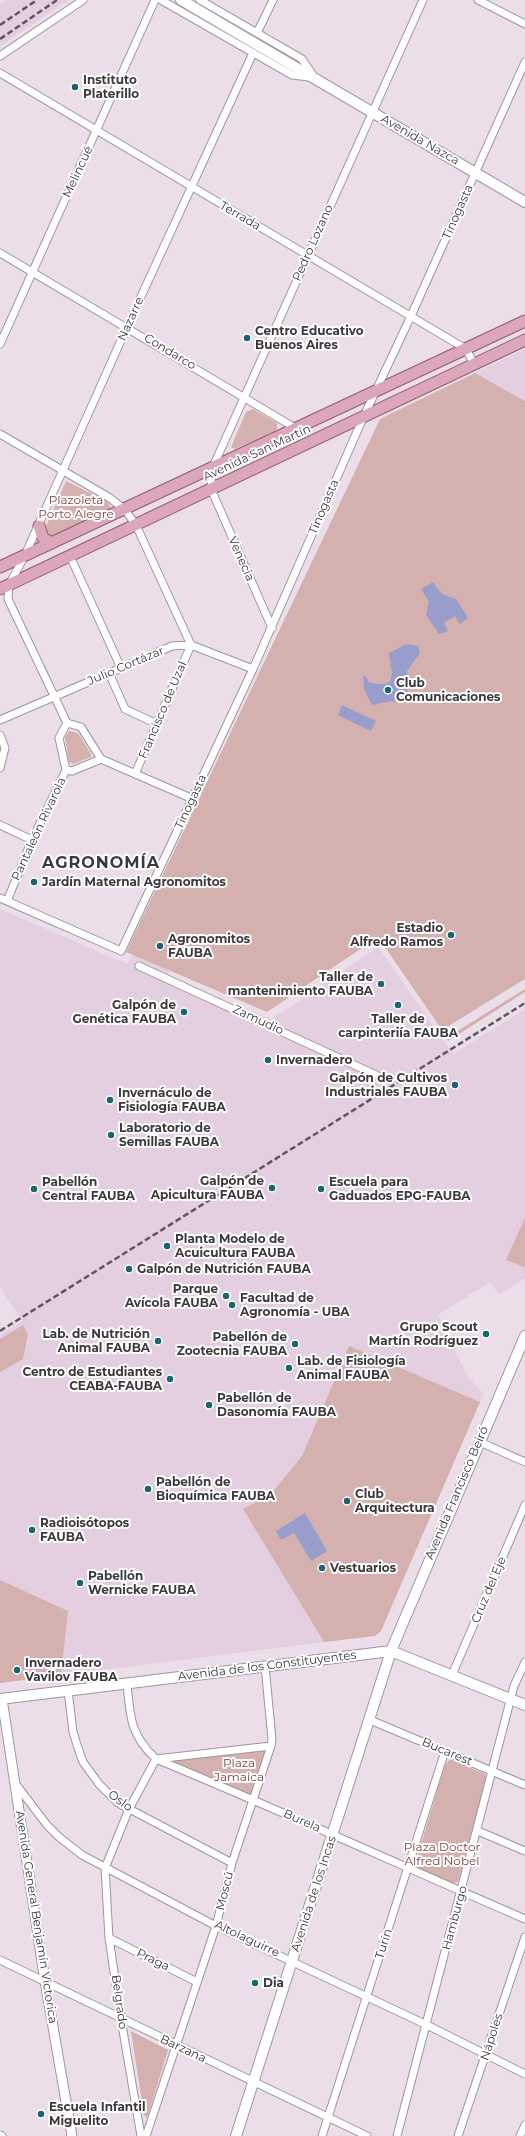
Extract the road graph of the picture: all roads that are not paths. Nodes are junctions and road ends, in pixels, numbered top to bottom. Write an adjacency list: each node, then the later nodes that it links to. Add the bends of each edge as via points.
1 (84, 0): 12 (street)
2 (155, 0): 17 (street, Melincué)
3 (161, 0): 11 (street, Avenida Nazca)
4 (181, 0): 15 (main road, Avenida Nazca)
5 (200, 0): 10 (street, Avenida Nazca)
6 (273, 0): 10 (street)
7 (423, 0): 16 (street, Pedro Lozano)
8 (478, 0): 9 (street)
9 (525, 24)
10 (257, 33): 15 (street, Avenida Nazca, via 302,59)
11 (253, 53): 15 (street, Avenida Nazca, via 292,75); 19 (street, Nazarre)
12 (0, 56)
13 (525, 62): 18 (street, Tinogasta)
14 (0, 72): 17 (street, Terrada)
15 (314, 77): 16 (main road, Avenida Nazca)
16 (372, 112): 18 (main road, Avenida Nazca); 22 (street, Pedro Lozano)
17 (97, 132): 19 (street, Terrada); 23 (street, Melincué)
18 (476, 172): 20 (main road, Avenida Nazca); 24 (street, Tinogasta)
19 (191, 187): 22 (street, Terrada); 26 (street, Nazarre)
20 (525, 202)
21 (0, 253): 23 (street, Condarco)
22 (308, 254): 24 (street, Terrada); 32 (street, Pedro Lozano)
23 (32, 272): 26 (street, Condarco); 28 (street, Melincué)
24 (411, 316): 29 (street, Terrada); 31 (street, Tinogasta)
25 (525, 320): 29 (main road, Avenida San Martín)
26 (127, 327): 32 (street, Condarco); 37 (street, Nazarre)
27 (525, 340): 30 (main road, Avenida San Martín)
28 (0, 344)
29 (466, 348): 30 (street); 31 (main road, Avenida San Martín)
30 (474, 364): 33 (main road, Avenida San Martín)
31 (376, 391): 33 (street, Tinogasta); 34 (main road, Avenida San Martín)
32 (244, 396): 34 (street, Condarco); 36 (street, Pedro Lozano)
33 (363, 418): 38 (main road, Avenida San Martín); 47 (street, Tinogasta)
34 (297, 429): 36 (main road, Avenida San Martín)
35 (0, 434): 37 (street)
36 (212, 468): 38 (street, Pedro Lozano); 39 (main road, Avenida San Martín)
37 (62, 471): 39 (street, via 110,498); 41 (street, Nazarre)
38 (211, 489): 40 (main road, Avenida San Martín); 47 (street, Venecia)
39 (124, 510): 40 (street); 42 (main road, Avenida San Martín)
40 (136, 525): 44 (main road, Avenida San Martín); 48 (street)
41 (39, 526): 42 (main road, via 44,538); 43 (street, Nazarre)
42 (52, 543): 43 (main road, Avenida San Martín)
43 (25, 555): 45 (main road, Avenida San Martín); 46 (street, Nazarre)
44 (70, 556): 46 (main road, Avenida San Martín); 49 (street)
45 (0, 567)
46 (5, 587): 52 (street, via 8,599)
47 (272, 628): 50 (street, Tinogasta)
48 (191, 645): 49 (street, Julio Cortázar, via 172,646); 50 (street, Julio Cortázar); 55 (street, Francisco de Uzal)
49 (121, 668): 51 (street, Julio Cortázar)
50 (253, 669): 61 (street, Tinogasta)
51 (109, 673): 52 (street, Julio Cortázar); 55 (street, via 125,709)
52 (54, 697): 53 (street, Julio Cortázar); 54 (street)
53 (0, 720)
54 (67, 723): 57 (street, via 81,728); 59 (street, via 59,738)
55 (157, 724): 60 (street, Francisco de Uzal)
56 (0, 735): 58 (street, via 5,748)
57 (101, 760): 59 (street, Pantaleón Rivarola, via 72,771); 60 (street)
58 (0, 768)
59 (66, 770): 63 (street, Pantaleón Rivarola)
60 (135, 774): 61 (street)
61 (193, 799): 64 (street, Tinogasta, via 121,951)
62 (0, 825): 63 (street)
63 (32, 840): 64 (street, Pantaleón Rivarola)
64 (4, 899)
65 (139, 966): 66 (street, Zamudio)
66 (376, 1075)
67 (525, 1336): 68 (main road, Avenida Francisco Beiró)
68 (480, 1442): 69 (street); 71 (main road, Avenida Francisco Beiró)
69 (525, 1462)
70 (525, 1505): 74 (street, Cruz del Eje)
71 (391, 1651): 73 (main road, Avenida de los Constituyentes); 74 (main road, Avenida de los Constituyentes); 80 (main road, Avenida de los Incas)
72 (525, 1662): 78 (street, Hamburgo)
73 (265, 1666): 75 (main road, Avenida de los Constituyentes); 81 (street, Moscú)
74 (452, 1675): 78 (main road, Avenida de los Constituyentes)
75 (126, 1683): 76 (main road, Avenida de los Constituyentes); 83 (street, Burela, via 133,1729 146,1750)
76 (68, 1690): 77 (main road, Avenida de los Constituyentes); 88 (street, Oslo, via 73,1732 84,1762 108,1794)
77 (1, 1699): 85 (street, Avenida General Benjamín Victorica)
78 (511, 1699): 79 (main road, Avenida de los Constituyentes); 84 (street, Hamburgo)
79 (525, 1705)
80 (370, 1720): 82 (street, Bucarest); 90 (main road, Avenida de los Incas)
81 (271, 1746): 83 (street); 87 (street, Moscú)
82 (444, 1751): 84 (street, Bucarest); 94 (street, Turín)
83 (156, 1759): 87 (street, Burela); 88 (street)
84 (492, 1771): 86 (street, Bucarest); 89 (street, Hamburgo)
85 (14, 1782): 93 (street, Altolaguirre, via 59,1837); 102 (street, Avenida General Benjamín Victorica)
86 (525, 1785)
87 (254, 1800): 90 (street, Burela); 92 (street, Moscú)
88 (129, 1809): 92 (street, Oslo); 93 (street)
89 (478, 1831): 91 (street); 95 (street, Hamburgo)
90 (333, 1835): 94 (street, Burela); 101 (main road, Avenida de los Incas)
91 (525, 1851)
92 (232, 1863): 97 (street, Moscú)
93 (104, 1868): 97 (street, Altolaguirre); 99 (street, Belgrado)
94 (407, 1869): 95 (street, Burela); 104 (street, Turín)
95 (462, 1892): 96 (street, Burela); 106 (street, Hamburgo)
96 (525, 1919)
97 (216, 1926): 101 (street, Altolaguirre); 103 (street, Moscú)
98 (525, 1937): 108 (street, Nápoles)
99 (109, 1938): 103 (street, Praga); 105 (street, Belgrado)
100 (0, 1960): 102 (street, Barzana)
101 (293, 1961): 104 (street, Altolaguirre); 110 (main road, Avenida de los Incas)
102 (45, 1981): 105 (street, Barzana); 113 (street, Avenida General Benjamín Victorica)
103 (197, 1982): 107 (street, Moscú)
104 (367, 1997): 106 (street, Altolaguirre); 111 (street, Turín)
105 (121, 2019): 107 (street, Barzana); 114 (street, Belgrado)
106 (427, 2025): 108 (street, Altolaguirre); 119 (street, Hamburgo)
107 (176, 2046): 110 (street, Barzana); 115 (street, Moscú)
108 (486, 2055): 109 (street, Altolaguirre); 120 (street, Nápoles)
109 (525, 2074)
110 (254, 2081): 111 (street, Barzana); 116 (main road, Avenida de los Incas)
111 (328, 2116): 117 (street, Turín); 118 (street, Barzana)
112 (525, 2125): 121 (street)
113 (72, 2136)
114 (141, 2136)
115 (146, 2136)
116 (236, 2136)
117 (322, 2136)
118 (367, 2136)
119 (397, 2136)
120 (458, 2136)
121 (520, 2136)

